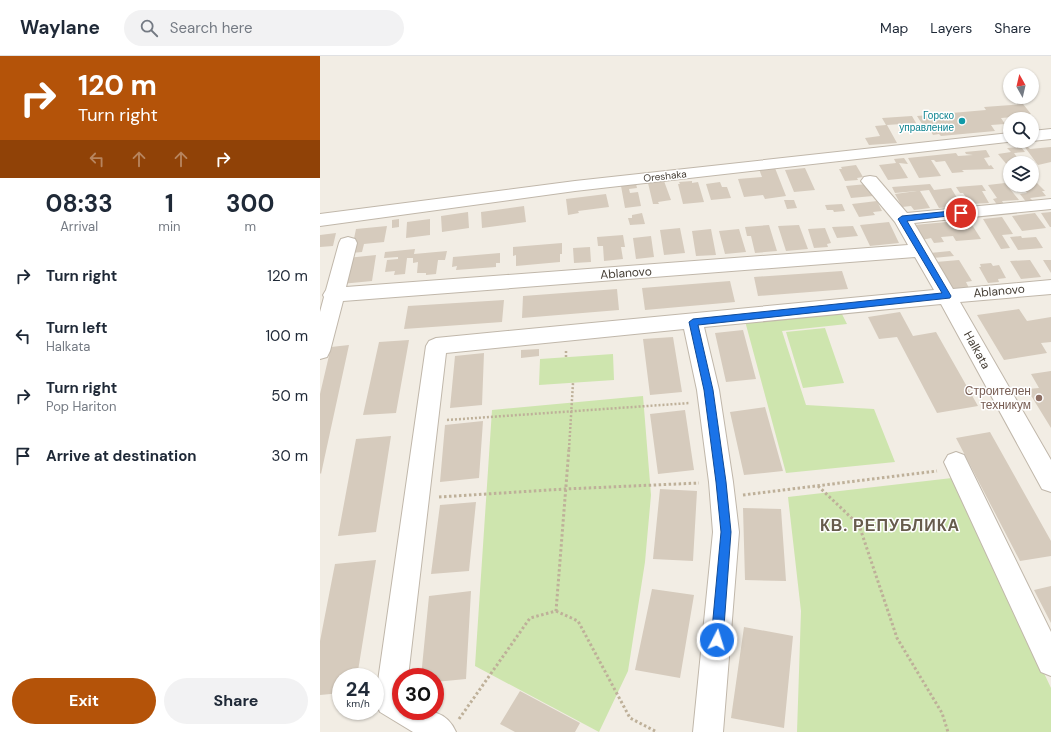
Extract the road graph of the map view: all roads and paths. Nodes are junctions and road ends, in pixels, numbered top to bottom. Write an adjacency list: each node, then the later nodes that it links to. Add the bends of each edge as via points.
1 (1051, 134): 2 (street)
2 (1039, 135)
3 (1003, 139): 7 (street, Oreshaka, via 575,186)
4 (870, 181): 6 (street, Halkata)
5 (1051, 204): 6 (street)
6 (902, 219): 9 (street, Halkata)
7 (320, 220)
8 (348, 243): 11 (street)
9 (920, 250): 11 (street, Ablanovo); 12 (street, Halkata)
10 (1051, 287): 12 (street, Ablanovo)
11 (333, 295): 13 (street)
12 (947, 296): 14 (street, Ablanovo); 21 (street, Halkata)
13 (324, 319): 15 (street)
14 (693, 322): 17 (street); 19 (street, Ablanovo, via 436,346)
15 (320, 351)
16 (573, 383): 18 (path)
17 (710, 402): 18 (path); 24 (street)
18 (572, 411): 19 (path); 23 (path)
19 (427, 421): 25 (street)
20 (957, 465): 22 (path); 27 (street)
21 (1051, 482)
22 (818, 486): 24 (path); 35 (path, via 859,524 897,638 942,713)
23 (565, 489): 24 (path); 25 (path); 26 (path)
24 (722, 490): 34 (street, via 726,532)
25 (416, 499): 28 (street)
26 (556, 611): 32 (path, via 530,618); 33 (path, via 578,621 630,718)
27 (1051, 662)
28 (394, 668)
29 (392, 686): 30 (street)
30 (392, 703)
31 (426, 720): 32 (street)
32 (448, 729)
33 (657, 732)
34 (708, 732)
35 (948, 732)

